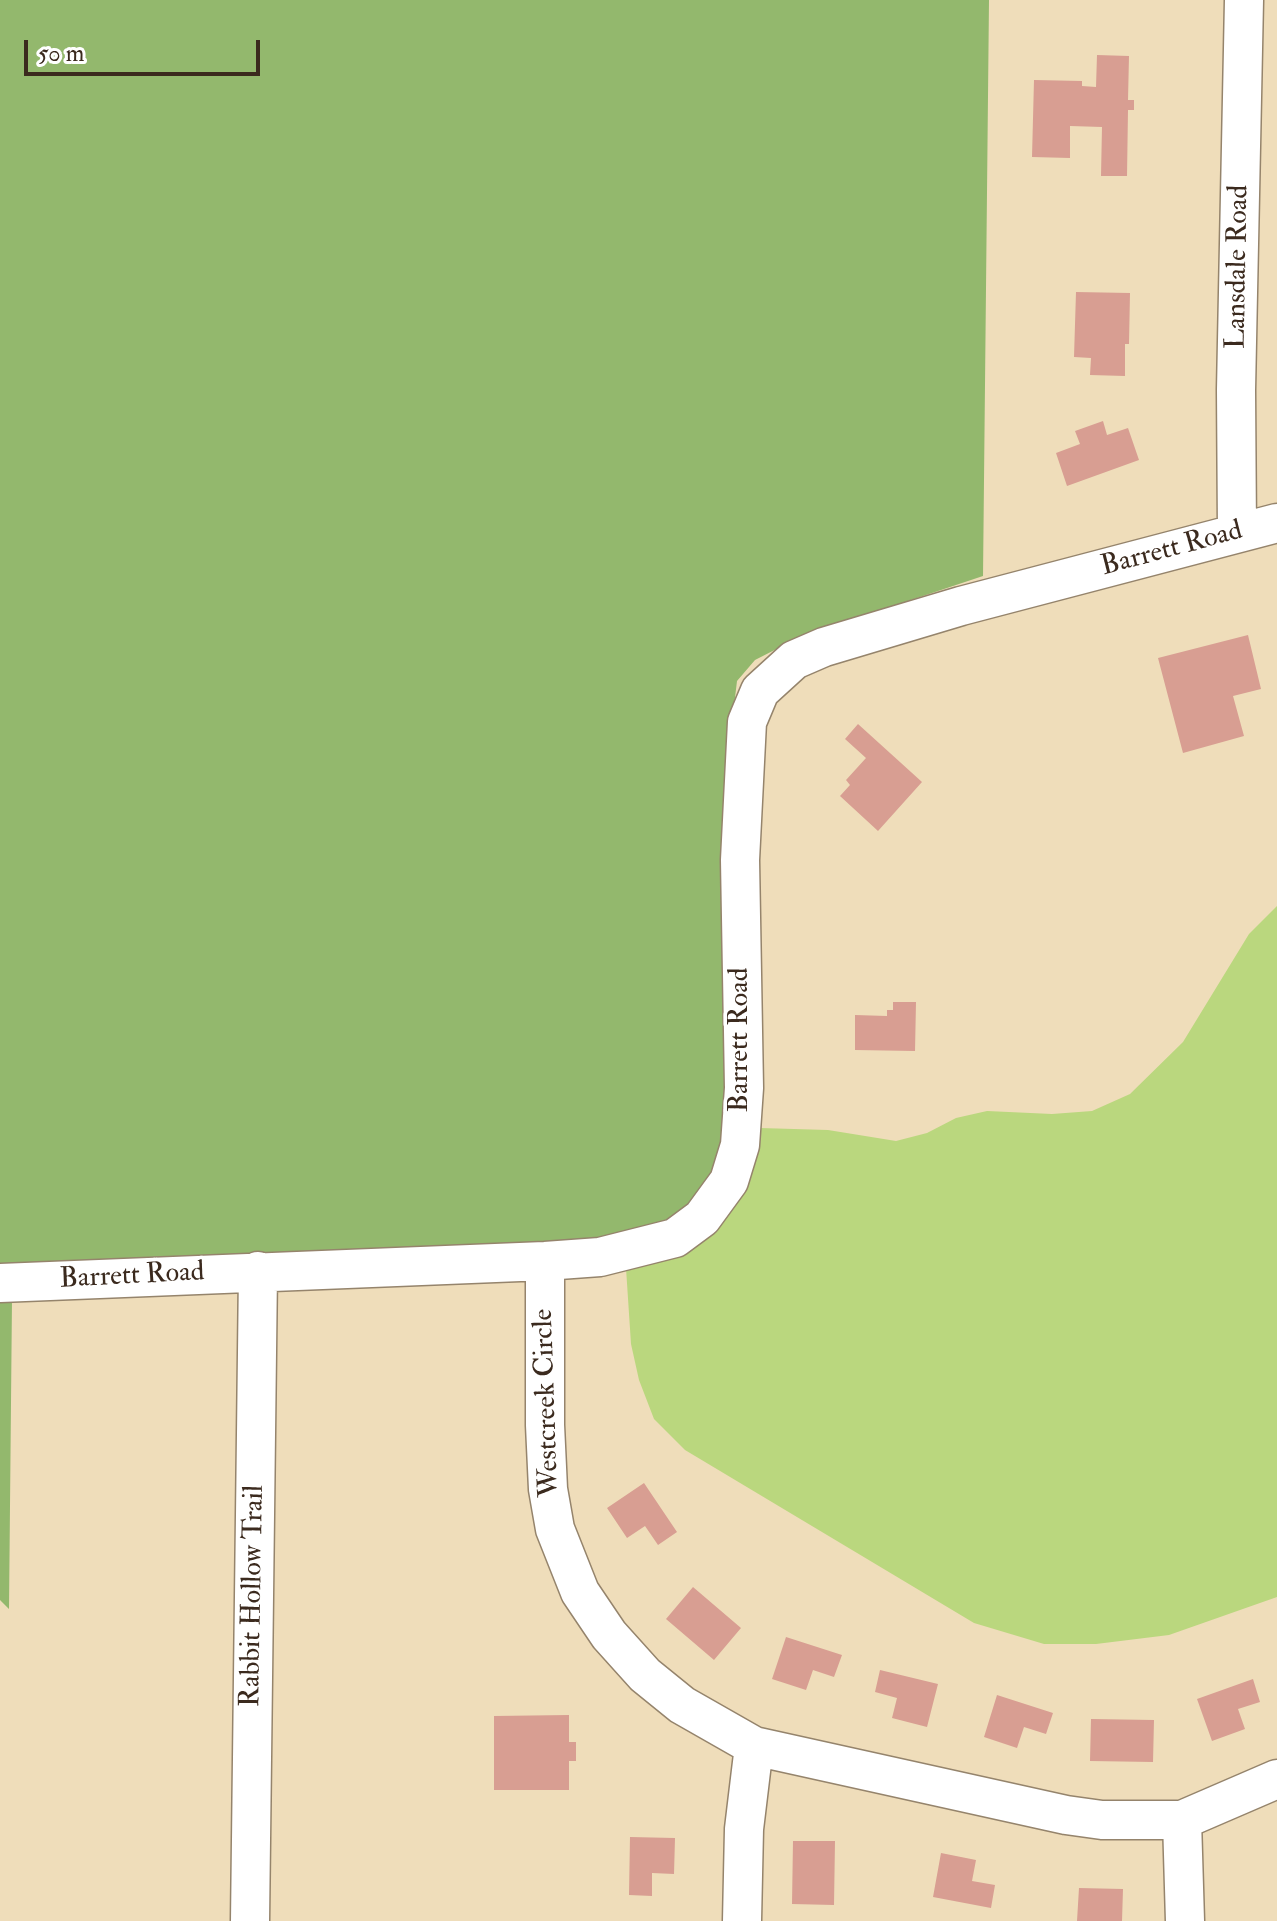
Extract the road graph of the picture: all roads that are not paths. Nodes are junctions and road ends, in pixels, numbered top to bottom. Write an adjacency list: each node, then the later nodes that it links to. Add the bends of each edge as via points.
1 (1244, 0): 3 (street, Lansdale Road)
2 (1277, 523): 3 (street, Barrett Road)
3 (1237, 533): 4 (street, Barrett Road, via 824,647 794,660 760,691 747,722 740,860 744,1088 740,1145 729,1181 702,1218 675,1238 600,1257)
4 (545, 1261): 5 (street, Barrett Road); 7 (street, Westcreek Circle, via 548,1489 555,1529 580,1592 645,1675 682,1705)
5 (258, 1271): 6 (street, Barrett Road); 10 (street, Rabbit Hollow Trail)
6 (0, 1283)
7 (754, 1746): 9 (street, Westcreek Circle, via 1066,1815); 11 (street, via 744,1829)
8 (1277, 1779): 9 (street, Westcreek Circle)
9 (1182, 1820): 12 (street)
10 (250, 1921)
11 (742, 1921)
12 (1185, 1921)

